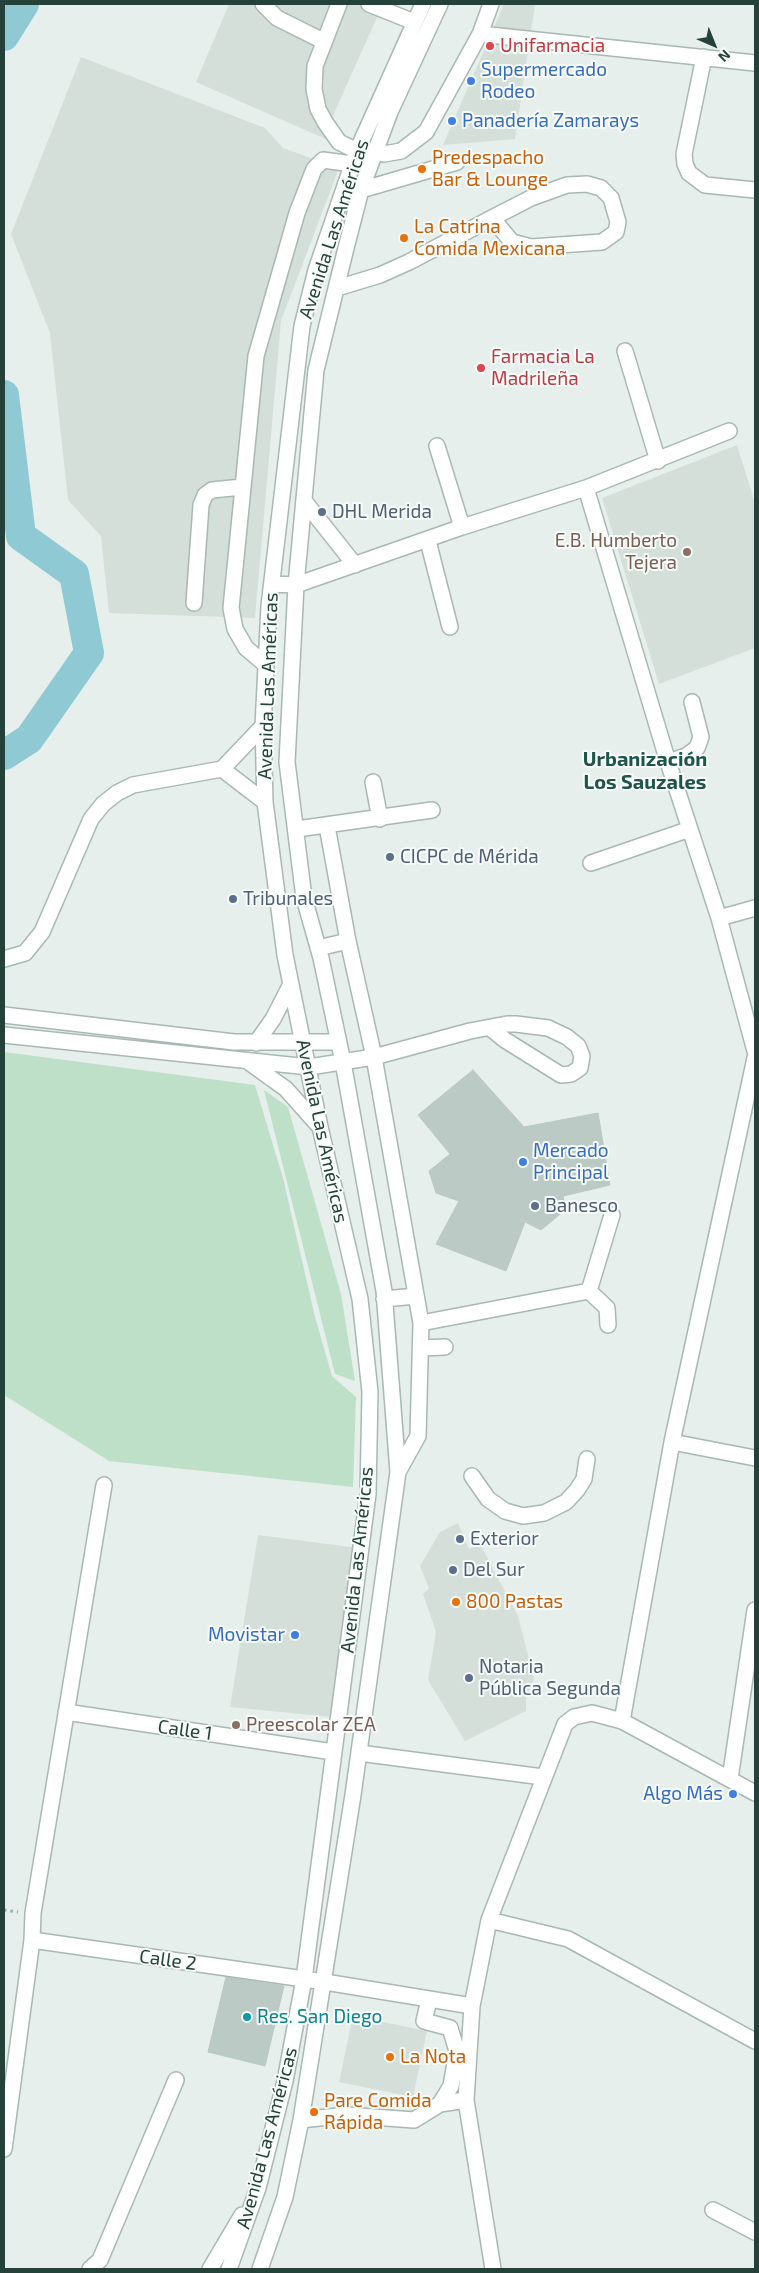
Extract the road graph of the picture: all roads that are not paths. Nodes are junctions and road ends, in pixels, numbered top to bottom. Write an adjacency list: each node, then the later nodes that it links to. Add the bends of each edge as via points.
1 (263, 4): 9 (street, via 277,18)
2 (339, 4): 9 (street)
3 (369, 4): 7 (street)
4 (424, 4): 7 (street, Avenida Las Américas)
5 (440, 4): 12 (street, Avenida Las Américas)
6 (491, 4): 8 (street)
7 (414, 22): 13 (street, Avenida Las Américas)
8 (480, 34): 10 (street); 12 (street, via 426,132 402,150 384,154)
9 (323, 41): 13 (street, via 315,66 314,89 318,109 340,142)
10 (704, 57): 11 (street); 16 (street, via 684,154 685,164 689,173 705,185)
11 (755, 63)
12 (375, 152): 15 (street, Avenida Las Américas)
13 (355, 157): 23 (street, via 323,160 314,169 297,213 256,356); 29 (street, Avenida Las Américas, via 316,270 302,326)
14 (457, 162): 15 (street)
15 (361, 190): 18 (street, Avenida Las Américas)
16 (755, 190)
17 (492, 218): 17 (street, via 512,242 532,247 602,242 616,232 618,222 611,198 601,188 587,184 567,185 531,198); 18 (street, via 409,262)
18 (337, 288): 25 (street, Avenida Las Américas, via 316,370)
19 (625, 351): 22 (street)
20 (728, 431): 22 (street)
21 (437, 446): 26 (street)
22 (658, 460): 24 (street)
23 (242, 487): 31 (street, via 212,490 205,495 201,505); 33 (street, via 231,608 235,629 246,648)
24 (586, 488): 26 (street); 36 (street)
25 (305, 502): 28 (street); 30 (street, Avenida Las Américas)
26 (462, 528): 27 (street)
27 (428, 541): 28 (street); 32 (street)
28 (355, 565): 30 (street)
29 (272, 584): 30 (street); 33 (street, Avenida Las Américas)
30 (296, 585): 43 (street, Avenida Las Américas, via 287,762)
31 (194, 603)
32 (450, 627)
33 (266, 665): 35 (street, Avenida Las Américas)
34 (692, 702): 36 (street, via 701,737 697,748)
35 (263, 726): 37 (street); 39 (street, Avenida Las Américas)
36 (668, 762): 44 (street)
37 (222, 769): 39 (street); 50 (street, via 133,785 103,804 91,819 42,932 25,953)
38 (373, 782): 41 (street)
39 (265, 802): 51 (street, Avenida Las Américas)
40 (432, 810): 41 (street)
41 (380, 819): 42 (street)
42 (327, 826): 43 (street); 48 (street)
43 (297, 829): 49 (street, Avenida Las Américas, via 304,898)
44 (690, 829): 45 (street); 47 (street)
45 (592, 863)
46 (755, 908): 47 (street)
47 (719, 918): 58 (street)
48 (348, 941): 49 (street); 59 (street)
49 (318, 948): 55 (street, Avenida Las Américas)
50 (4, 959)
51 (291, 984): 56 (street); 57 (street, Avenida Las Américas)
52 (4, 1015): 56 (street)
53 (490, 1028): 53 (street, via 561,1075 571,1074 580,1068 582,1056 578,1046 548,1028 507,1024); 59 (street)
54 (4, 1035): 61 (street)
55 (337, 1042): 57 (street); 62 (street, Avenida Las Américas)
56 (256, 1043): 57 (street)
57 (302, 1043): 63 (street, Avenida Las Américas)
58 (755, 1051)
59 (374, 1057): 62 (street); 68 (street)
60 (755, 1058): 64 (street)
61 (242, 1061): 63 (street); 65 (street, via 286,1089)
62 (343, 1062): 63 (street); 69 (street, Avenida Las Américas)
63 (309, 1067): 65 (street, Avenida Las Américas)
64 (750, 1108): 74 (street)
65 (320, 1127): 83 (street, Avenida Las Américas, via 360,1299 370,1392 368,1494)
66 (612, 1215): 67 (street)
67 (590, 1291): 70 (street); 71 (street, via 607,1308)
68 (416, 1296): 69 (street); 70 (street)
69 (384, 1299): 77 (street, Avenida Las Américas)
70 (421, 1323): 73 (street)
71 (608, 1324)
72 (445, 1347): 73 (street)
73 (421, 1348): 77 (street, via 418,1436)
74 (672, 1442): 75 (street); 82 (street)
75 (755, 1458)
76 (587, 1459): 78 (street, via 584,1479 577,1490 566,1502 544,1513 523,1516 505,1511 488,1499)
77 (398, 1472): 84 (street, Avenida Las Américas)
78 (472, 1476)
79 (104, 1485): 81 (street)
80 (755, 1610): 86 (street)
81 (66, 1712): 83 (street, Calle 1); 89 (street, via 33,1913)
82 (622, 1722): 85 (street, via 592,1713 574,1717 566,1724); 86 (street)
83 (333, 1752): 90 (street, Avenida Las Américas)
84 (359, 1753): 85 (street); 91 (street, Avenida Las Américas)
85 (543, 1777): 88 (street)
86 (730, 1779): 87 (street)
87 (755, 1793)
88 (489, 1920): 93 (street); 94 (street, via 568,1939)
89 (32, 1940): 90 (street, Calle 2); 99 (street)
90 (304, 1979): 91 (street, Calle 2); 100 (street, Avenida Las Américas, via 285,2082)
91 (325, 1982): 92 (street, Calle 2); 98 (street, Avenida Las Américas)
92 (429, 2000): 93 (street, Calle 2); 97 (street, via 424,2021 450,2028 457,2052 451,2086)
93 (472, 2006): 96 (street)
94 (755, 2041)
95 (176, 2080): 103 (street)
96 (466, 2100): 97 (street); 107 (street)
97 (440, 2104): 98 (street, via 414,2120 346,2115)
98 (302, 2120): 106 (street, Avenida Las Américas, via 285,2197)
99 (4, 2149)
100 (258, 2188): 104 (street); 105 (street, Avenida Las Américas)
101 (713, 2210): 102 (street)
102 (755, 2232)
103 (95, 2264)
104 (210, 2269)
105 (229, 2269)
106 (260, 2269)
107 (493, 2269)

